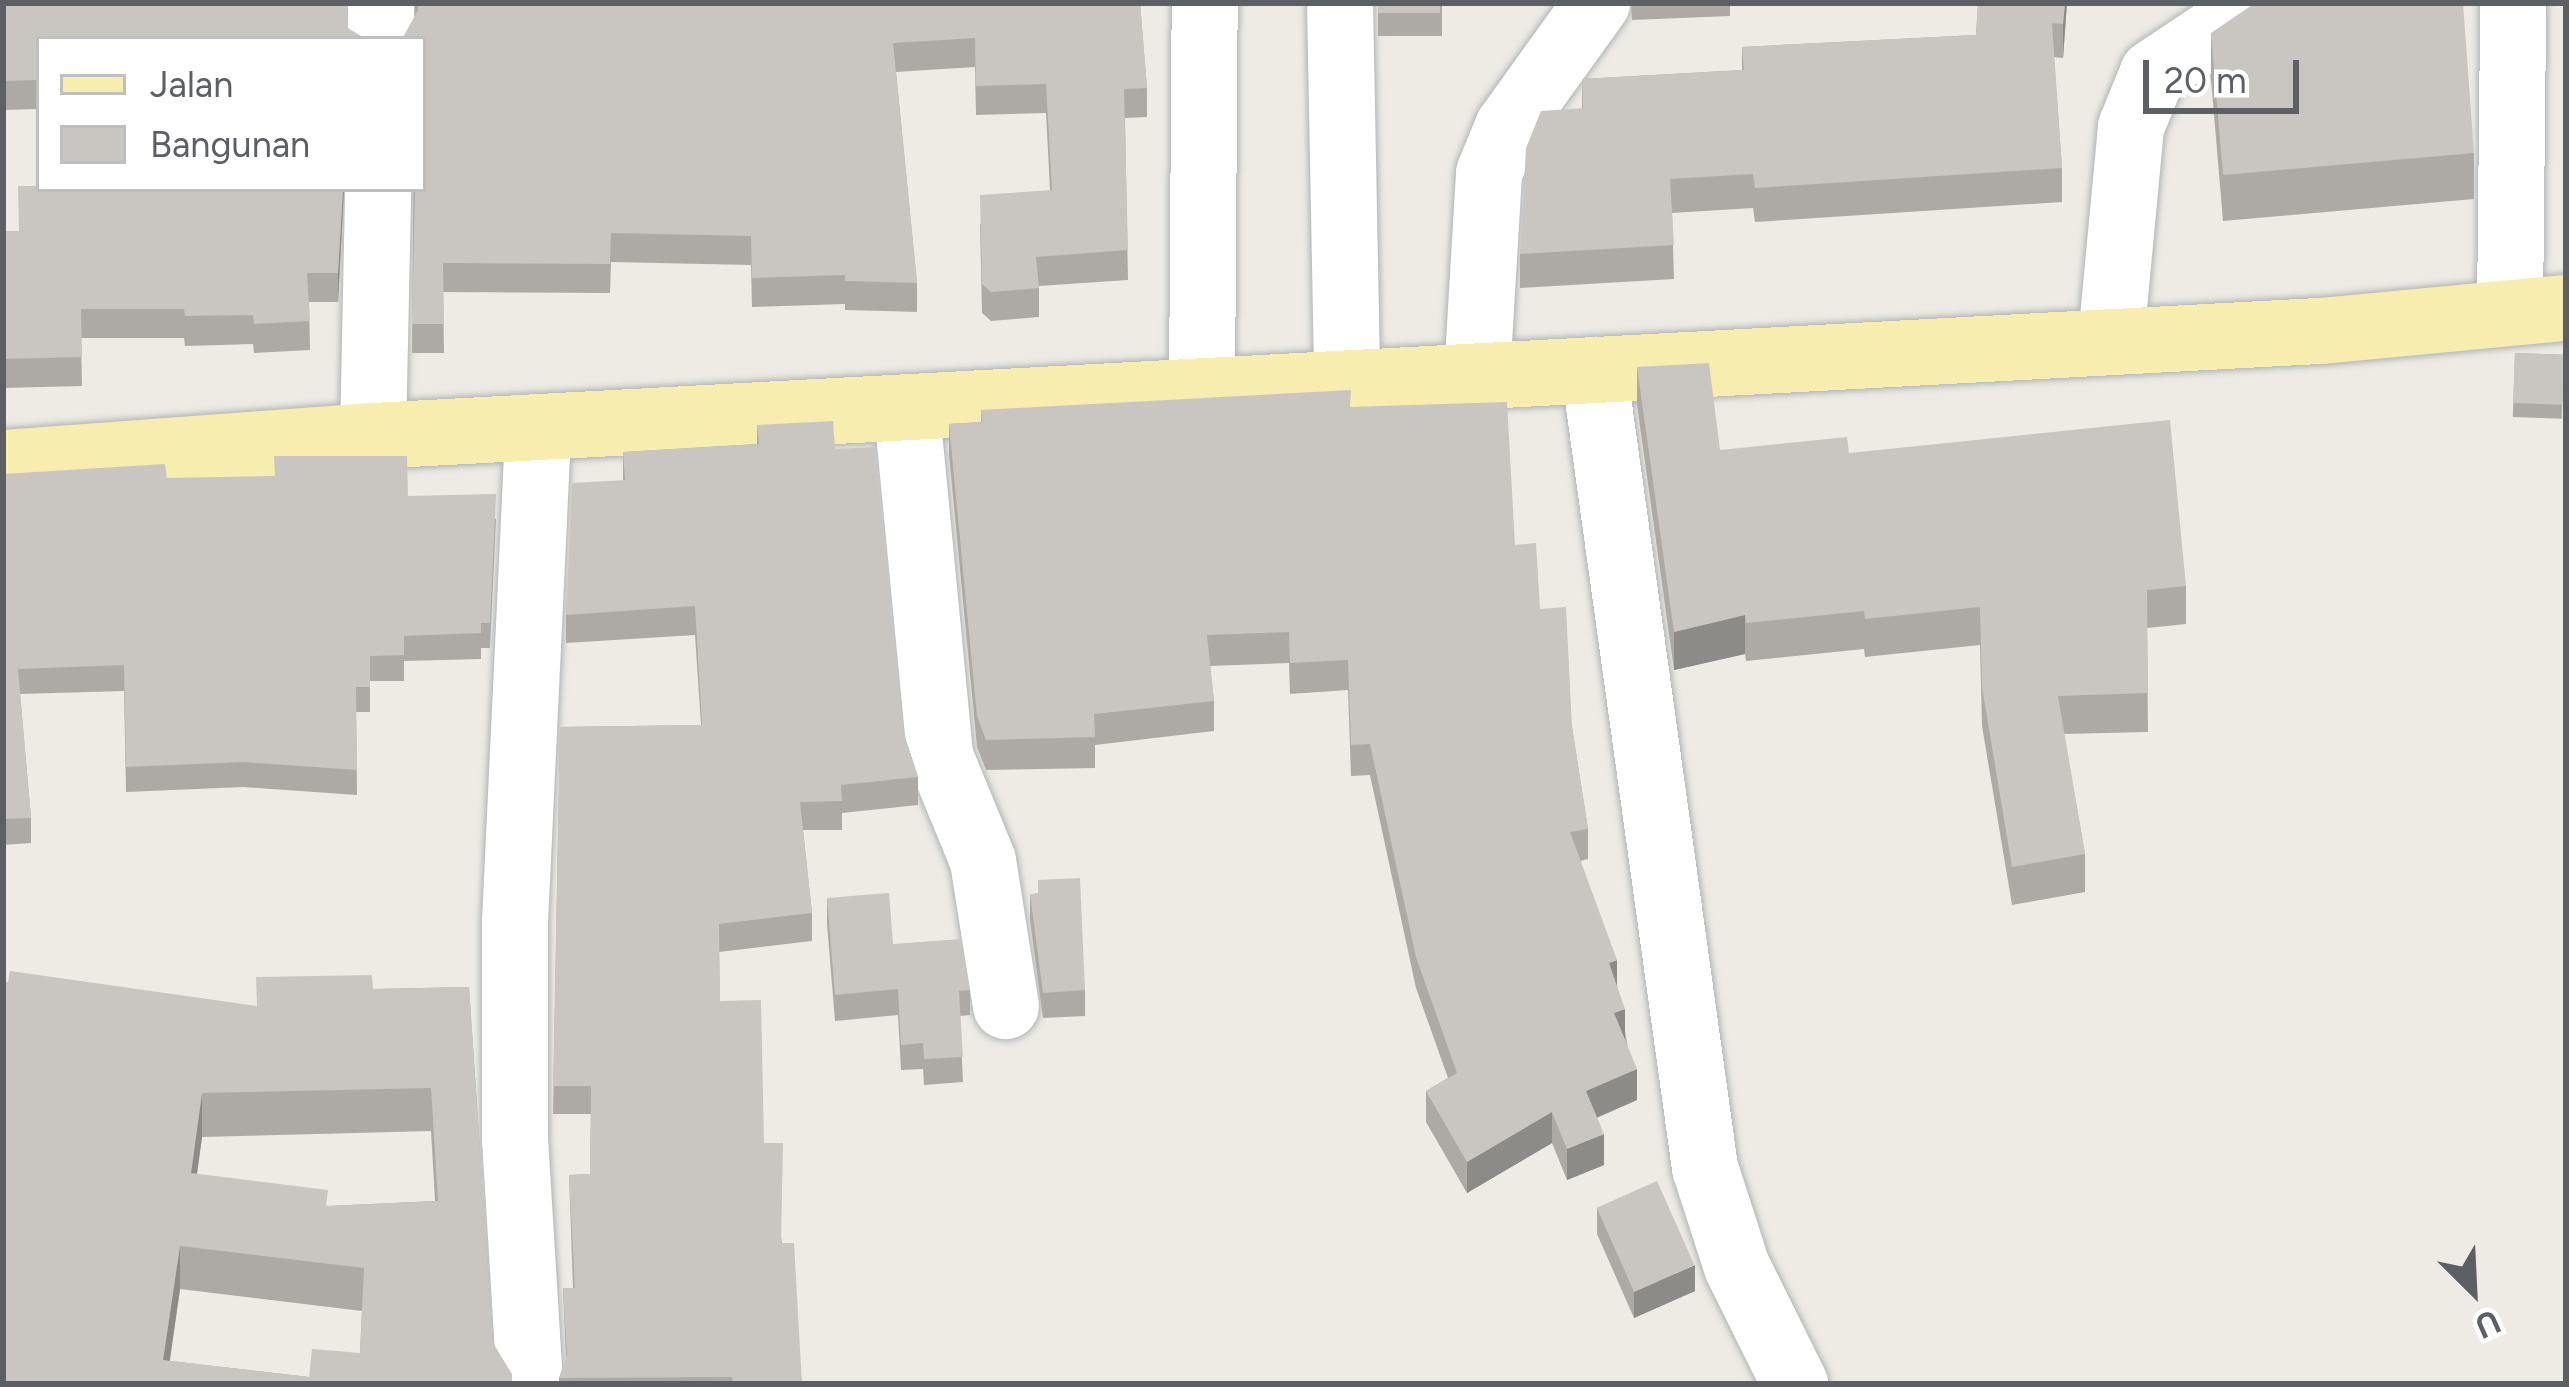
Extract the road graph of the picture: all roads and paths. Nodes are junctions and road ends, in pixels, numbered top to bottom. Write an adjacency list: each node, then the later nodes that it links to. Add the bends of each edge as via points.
1 (381, 3): 7 (street)
2 (1205, 3): 14 (street)
3 (1340, 3): 13 (street)
4 (1597, 3): 12 (street, via 1508,127 1489,173)
5 (2258, 3): 10 (street, via 2153,73 2131,127)
6 (2513, 3): 9 (street)
7 (381, 36)
8 (378, 192): 17 (street)
9 (2538, 309): 10 (main road, via 2321,331)
10 (2111, 338): 11 (main road)
11 (1594, 370): 12 (main road); 21 (street, via 1705,1168 1737,1267)
12 (1477, 376): 13 (main road)
13 (1347, 384): 14 (main road)
14 (1202, 391): 15 (main road)
15 (907, 412): 16 (main road); 19 (street, via 940,756 982,861)
16 (538, 430): 17 (main road); 20 (street, via 515,922 515,1138)
17 (374, 436): 18 (main road)
18 (3, 463)
19 (1006, 1006)
20 (530, 1384)
21 (1795, 1384)

